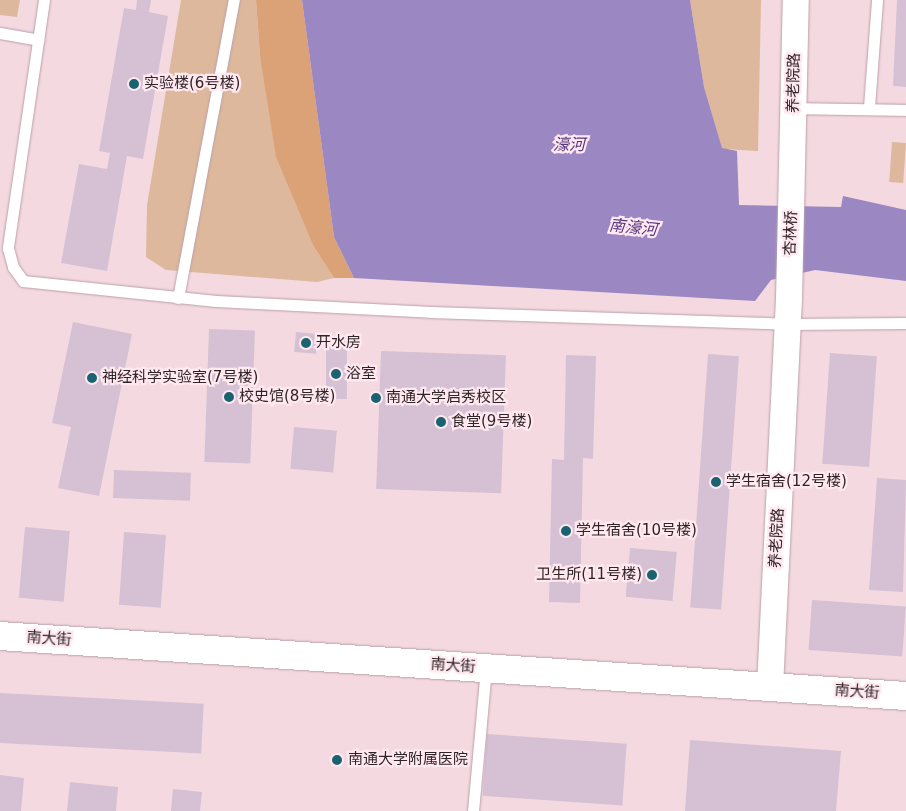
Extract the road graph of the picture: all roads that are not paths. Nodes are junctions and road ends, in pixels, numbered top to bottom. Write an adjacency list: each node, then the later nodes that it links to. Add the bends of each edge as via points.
1 (44, 0): 6 (lane)
2 (234, 0): 11 (lane)
3 (796, 0): 8 (street, 养老院路)
4 (877, 0): 7 (lane)
5 (0, 33): 6 (lane)
6 (38, 40): 11 (lane, via 8,248 13,267 23,281)
7 (869, 107): 8 (lane); 9 (lane)
8 (793, 108): 10 (street, 养老院路)
9 (906, 110)
10 (793, 166): 12 (street, 杏林桥)
11 (178, 298): 12 (lane, via 422,311)
12 (788, 312): 13 (lane); 16 (street, 养老院路)
13 (906, 323)
14 (0, 636): 15 (main road, 南大街)
15 (486, 668): 16 (main road, 南大街); 18 (lane)
16 (770, 687): 17 (main road, 南大街)
17 (906, 696)
18 (473, 811)

